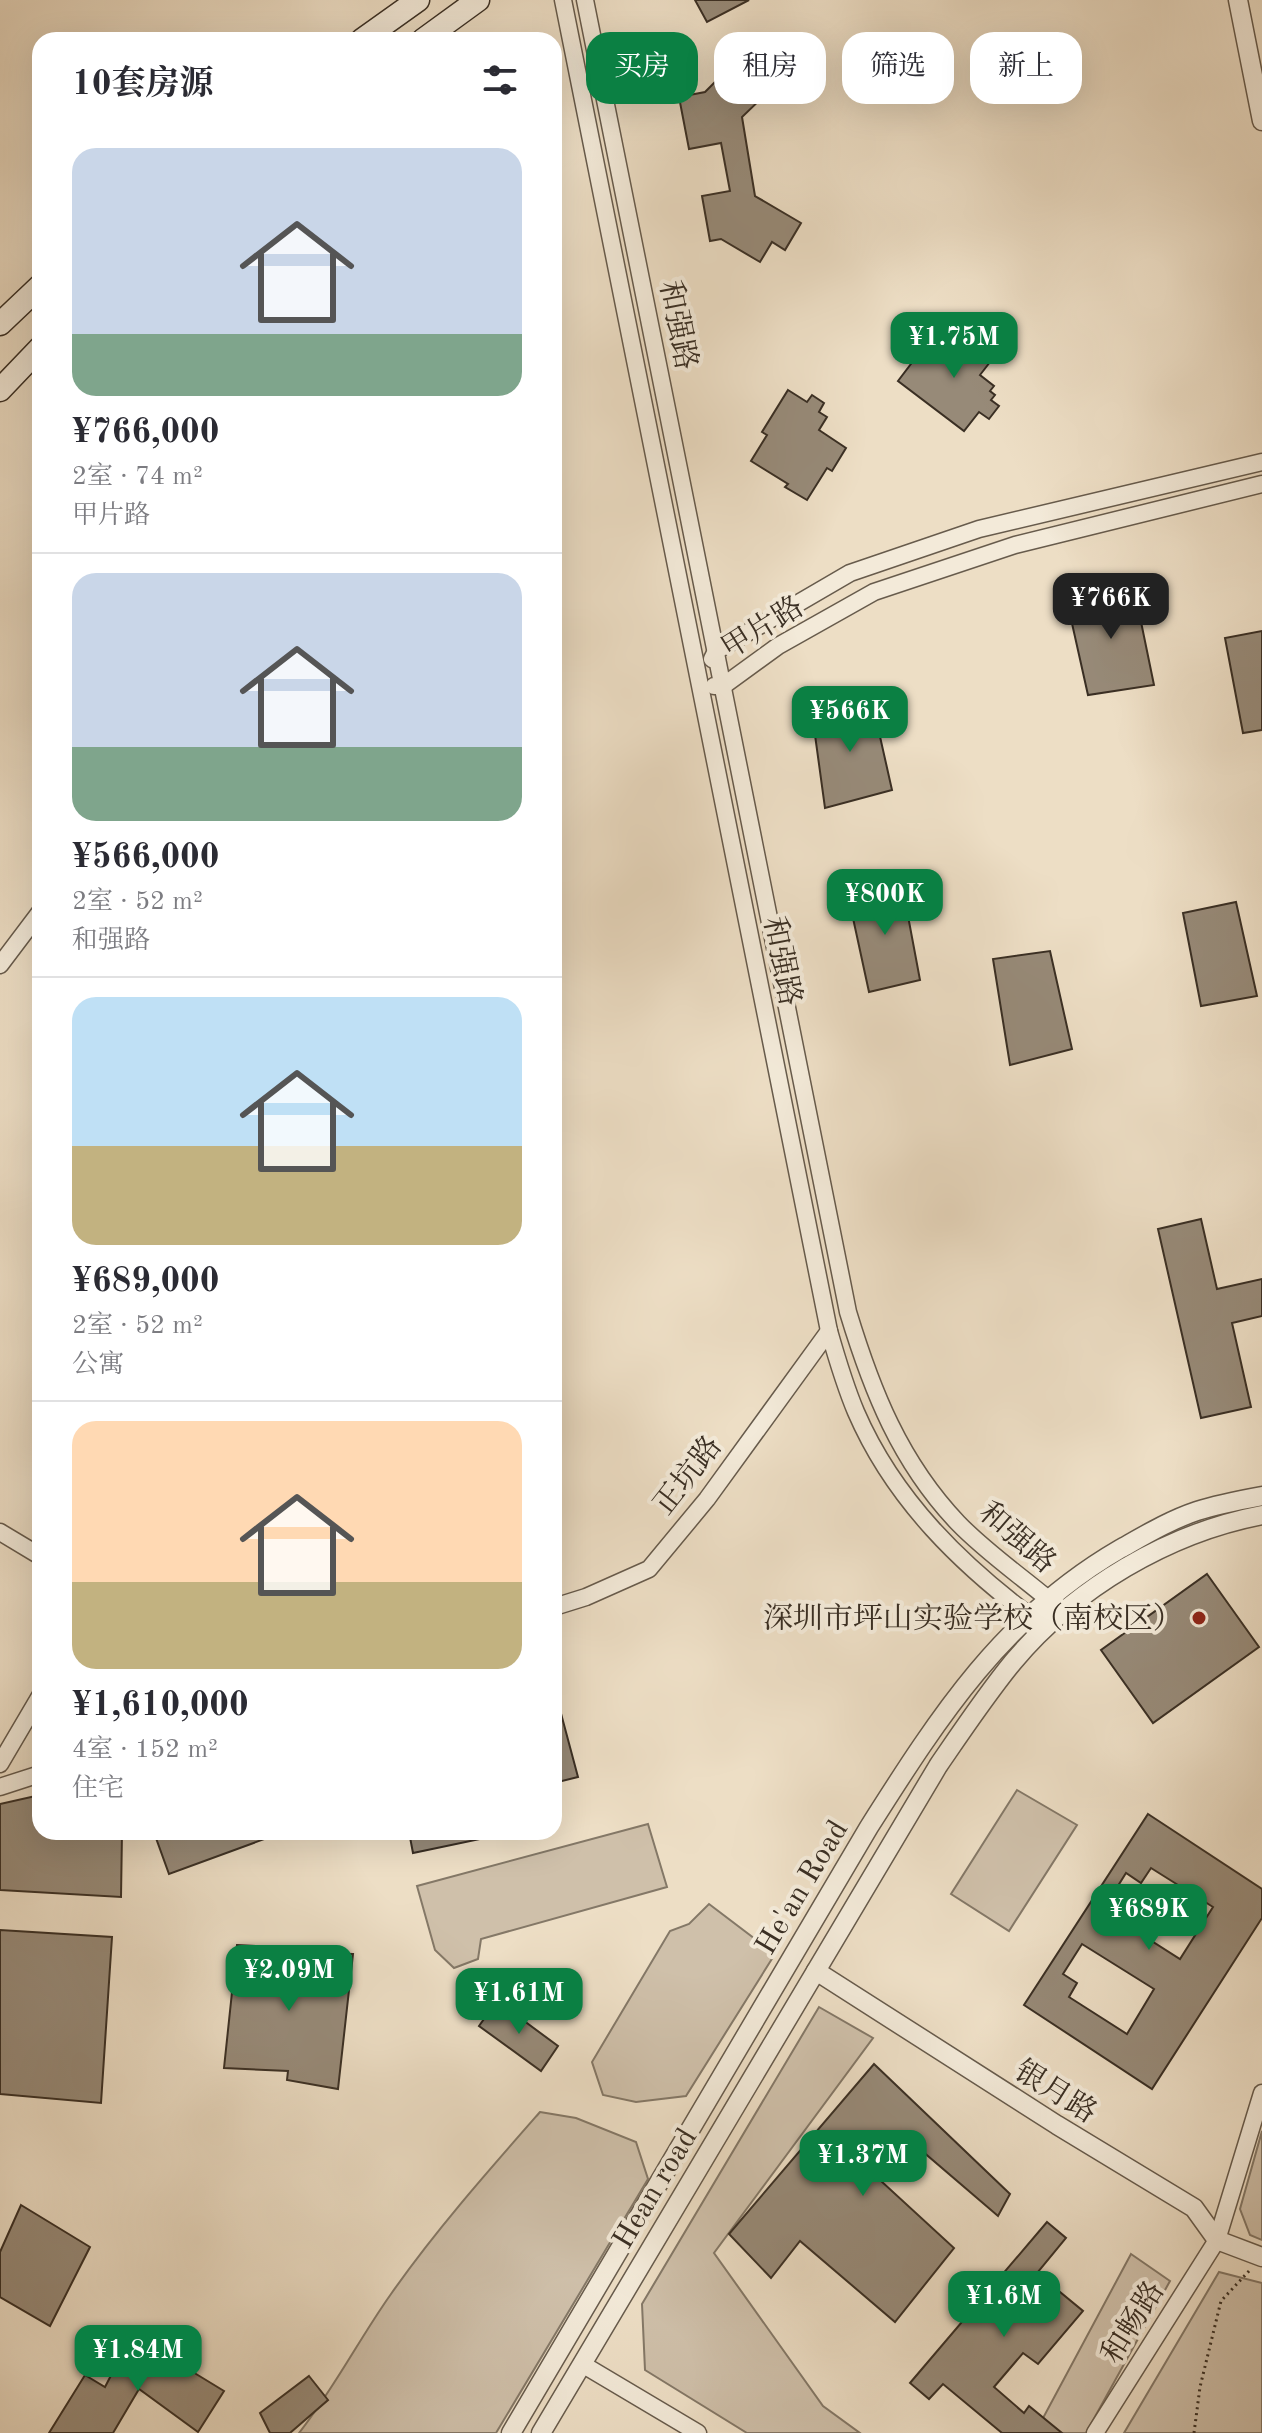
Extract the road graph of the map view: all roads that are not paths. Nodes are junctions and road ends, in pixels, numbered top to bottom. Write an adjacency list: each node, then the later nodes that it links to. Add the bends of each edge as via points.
1 (418, 0): 6 (main road)
2 (478, 0): 7 (main road)
3 (563, 0): 16 (street, 和强路)
4 (585, 0): 15 (street, 和强路)
5 (1238, 0): 8 (street)
6 (373, 32)
7 (434, 32)
8 (1262, 121)
9 (32, 294): 10 (main road)
10 (0, 324)
11 (32, 356): 12 (main road)
12 (0, 390)
13 (1262, 462): 15 (street, 甲片路, via 936,543 850,573)
14 (1262, 484): 17 (street, 甲片路, via 1015,545 874,592 778,646)
15 (716, 651): 16 (street, 甲片路); 17 (street, 和强路)
16 (700, 685): 17 (street, 甲片路); 20 (street, 和强路)
17 (723, 686): 25 (street, 和强路, via 848,1312 866,1370 910,1462 935,1496)
18 (32, 923): 19 (street)
19 (0, 965)
20 (829, 1331): 26 (street, 正坑路, via 707,1499 649,1569); 27 (street, 和强路, via 857,1415 907,1499 977,1575)
21 (1262, 1496): 25 (street, He'an Road, via 1175,1519 1105,1557)
22 (1262, 1515): 28 (street, He'an Road, via 1228,1521 1152,1554 1115,1574)
23 (0, 1532): 24 (street)
24 (32, 1551)
25 (1048, 1599): 27 (street, He'an Road); 28 (street, 和强路)
26 (562, 1604)
27 (1029, 1615): 28 (street, 和强路); 29 (street, He'an Road)
28 (1046, 1627): 30 (street, He'an Road)
29 (983, 1664): 30 (street); 40 (street, He'an Road, via 915,1753 869,1827)
30 (1001, 1678): 35 (street, He'an Road, via 938,1766)
31 (32, 1710): 32 (street)
32 (0, 1764)
33 (32, 1777): 34 (street)
34 (0, 1787)
35 (816, 1971): 37 (street, 银月路, via 1194,2208); 39 (street, Hean road)
36 (1262, 2093): 37 (street, 和畅路)
37 (1217, 2240): 38 (street); 43 (street, 和畅路)
38 (1262, 2257)
39 (582, 2364): 41 (street, Hean road); 42 (street)
40 (511, 2433)
41 (541, 2433)
42 (698, 2433)
43 (1095, 2433)

